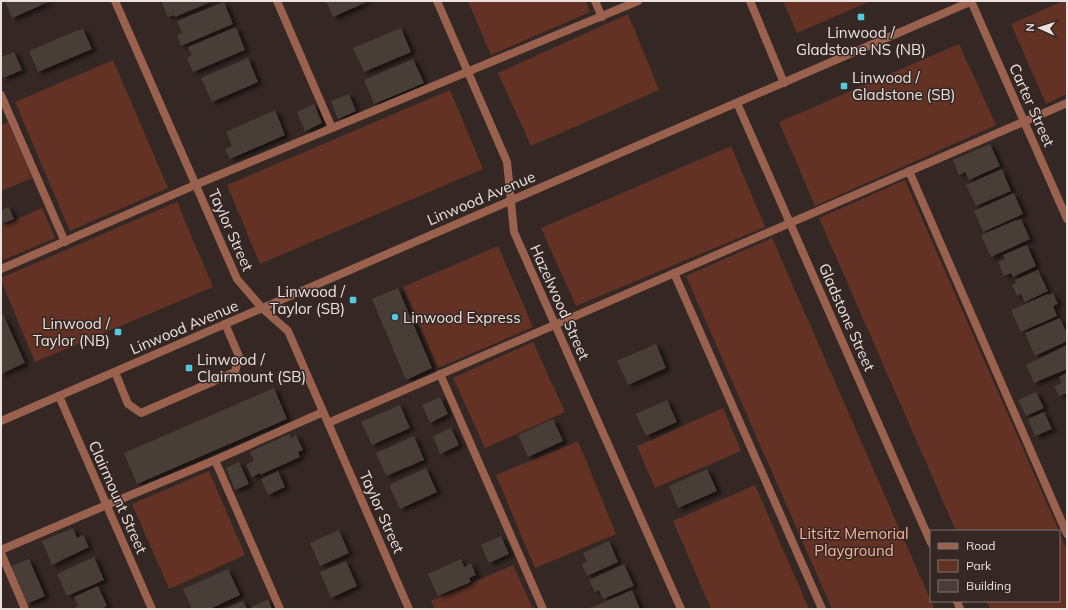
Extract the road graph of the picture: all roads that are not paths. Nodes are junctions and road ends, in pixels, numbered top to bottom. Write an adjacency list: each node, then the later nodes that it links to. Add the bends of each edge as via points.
1 (115, 1): 17 (street, Taylor Street)
2 (277, 1): 15 (street)
3 (437, 1): 9 (street, Hazelwood Street)
4 (595, 1): 8 (street)
5 (638, 1): 8 (street)
6 (750, 1): 10 (street)
7 (972, 1): 10 (street, Linwood Avenue); 14 (street, Carter Street)
8 (602, 16): 9 (street)
9 (468, 72): 15 (street); 18 (street, Hazelwood Street, via 507,162)
10 (784, 83): 12 (street, Linwood Avenue)
11 (1, 95): 21 (street)
12 (737, 103): 18 (street, Linwood Avenue); 20 (street, Gladstone Street)
13 (1067, 103): 14 (street)
14 (1024, 122): 16 (street); 19 (street, Carter Street)
15 (332, 128): 17 (street)
16 (909, 171): 20 (street); 35 (street)
17 (195, 185): 21 (street); 24 (street, Taylor Street, via 237,279)
18 (512, 200): 24 (street, Linwood Avenue); 26 (street, Hazelwood Street, via 514,232)
19 (1067, 219)
20 (790, 223): 23 (street); 36 (street, Gladstone Street)
21 (65, 242): 22 (street)
22 (1, 269)
23 (674, 273): 26 (street); 44 (street)
24 (262, 308): 25 (street, Linwood Avenue); 30 (street, Taylor Street, via 288,331)
25 (225, 324): 27 (street, Linwood Avenue); 27 (street, via 239,356 235,372 141,413 128,404)
26 (555, 325): 28 (street); 43 (street, Hazelwood Street)
27 (115, 372): 29 (street, Linwood Avenue)
28 (440, 374): 32 (street); 42 (street)
29 (59, 396): 31 (street, Linwood Avenue); 34 (street, Clairmount Street)
30 (323, 412): 32 (street, Taylor Street); 33 (street)
31 (1, 421)
32 (328, 423): 41 (street, Taylor Street)
33 (215, 460): 34 (street); 40 (street)
34 (106, 505): 37 (street); 39 (street, Clairmount Street)
35 (1067, 534)
36 (930, 541)
37 (1, 552): 38 (street)
38 (25, 609)
39 (152, 609)
40 (280, 609)
41 (409, 609)
42 (543, 609)
43 (680, 609)
44 (822, 609)

